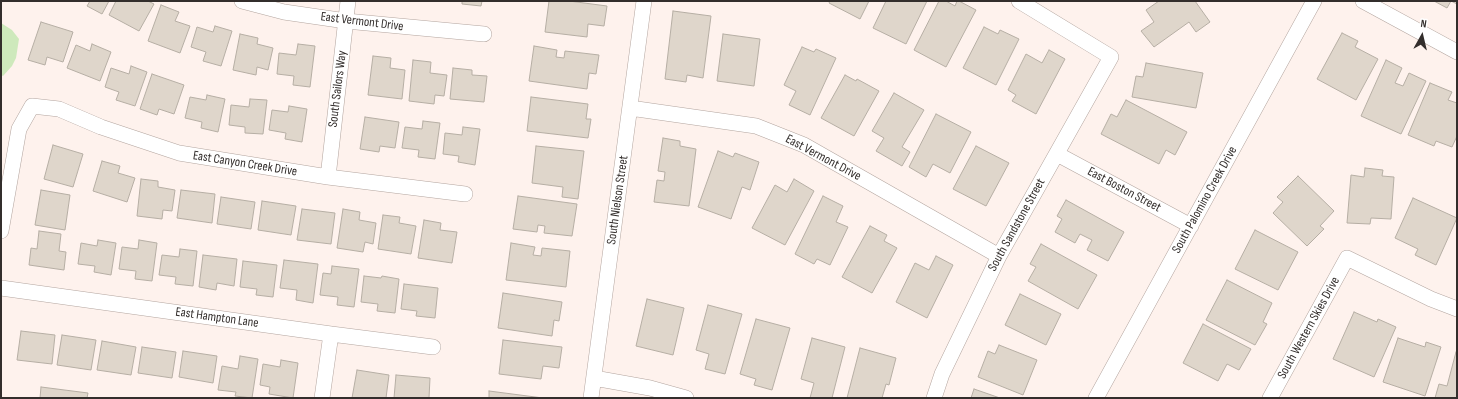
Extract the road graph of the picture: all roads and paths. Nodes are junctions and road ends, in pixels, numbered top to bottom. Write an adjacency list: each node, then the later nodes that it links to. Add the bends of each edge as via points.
1 (242, 1): 7 (street, East Vermont Drive, via 284,12)
2 (348, 1): 7 (street, South Sailors Way)
3 (644, 1): 10 (street, South Nielson Street)
4 (1019, 1): 11 (street, South Sandstone Street, via 1111,57)
5 (1314, 1): 14 (street, South Palomino Creek Drive)
6 (1363, 1): 9 (street)
7 (346, 21): 8 (street, East Vermont Drive); 12 (street, South Sailors Way)
8 (484, 34)
9 (1457, 52)
10 (630, 108): 16 (street, East Vermont Drive, via 756,126 804,146); 21 (street, South Nielson Street)
11 (1056, 154): 14 (street, East Boston Street); 16 (street, South Sandstone Street)
12 (328, 177): 13 (street, East Canyon Creek Drive); 15 (street, East Canyon Creek Drive, via 179,153 101,127 59,109 32,106 18,129)
13 (465, 194)
14 (1191, 226): 22 (street, South Palomino Creek Drive)
15 (1, 231)
16 (999, 256): 26 (street, South Sandstone Street, via 942,374)
17 (1, 288): 19 (street, East Hampton Lane)
18 (1457, 309): 27 (street, South Western Skies Drive, via 1347,258)
19 (331, 334): 20 (street, East Hampton Lane); 23 (street)
20 (433, 347)
21 (594, 378): 24 (street, South Nielson Street); 25 (street, via 650,388)
22 (1102, 396)
23 (322, 398)
24 (592, 398)
25 (686, 398)
26 (934, 398)
27 (1270, 398)

